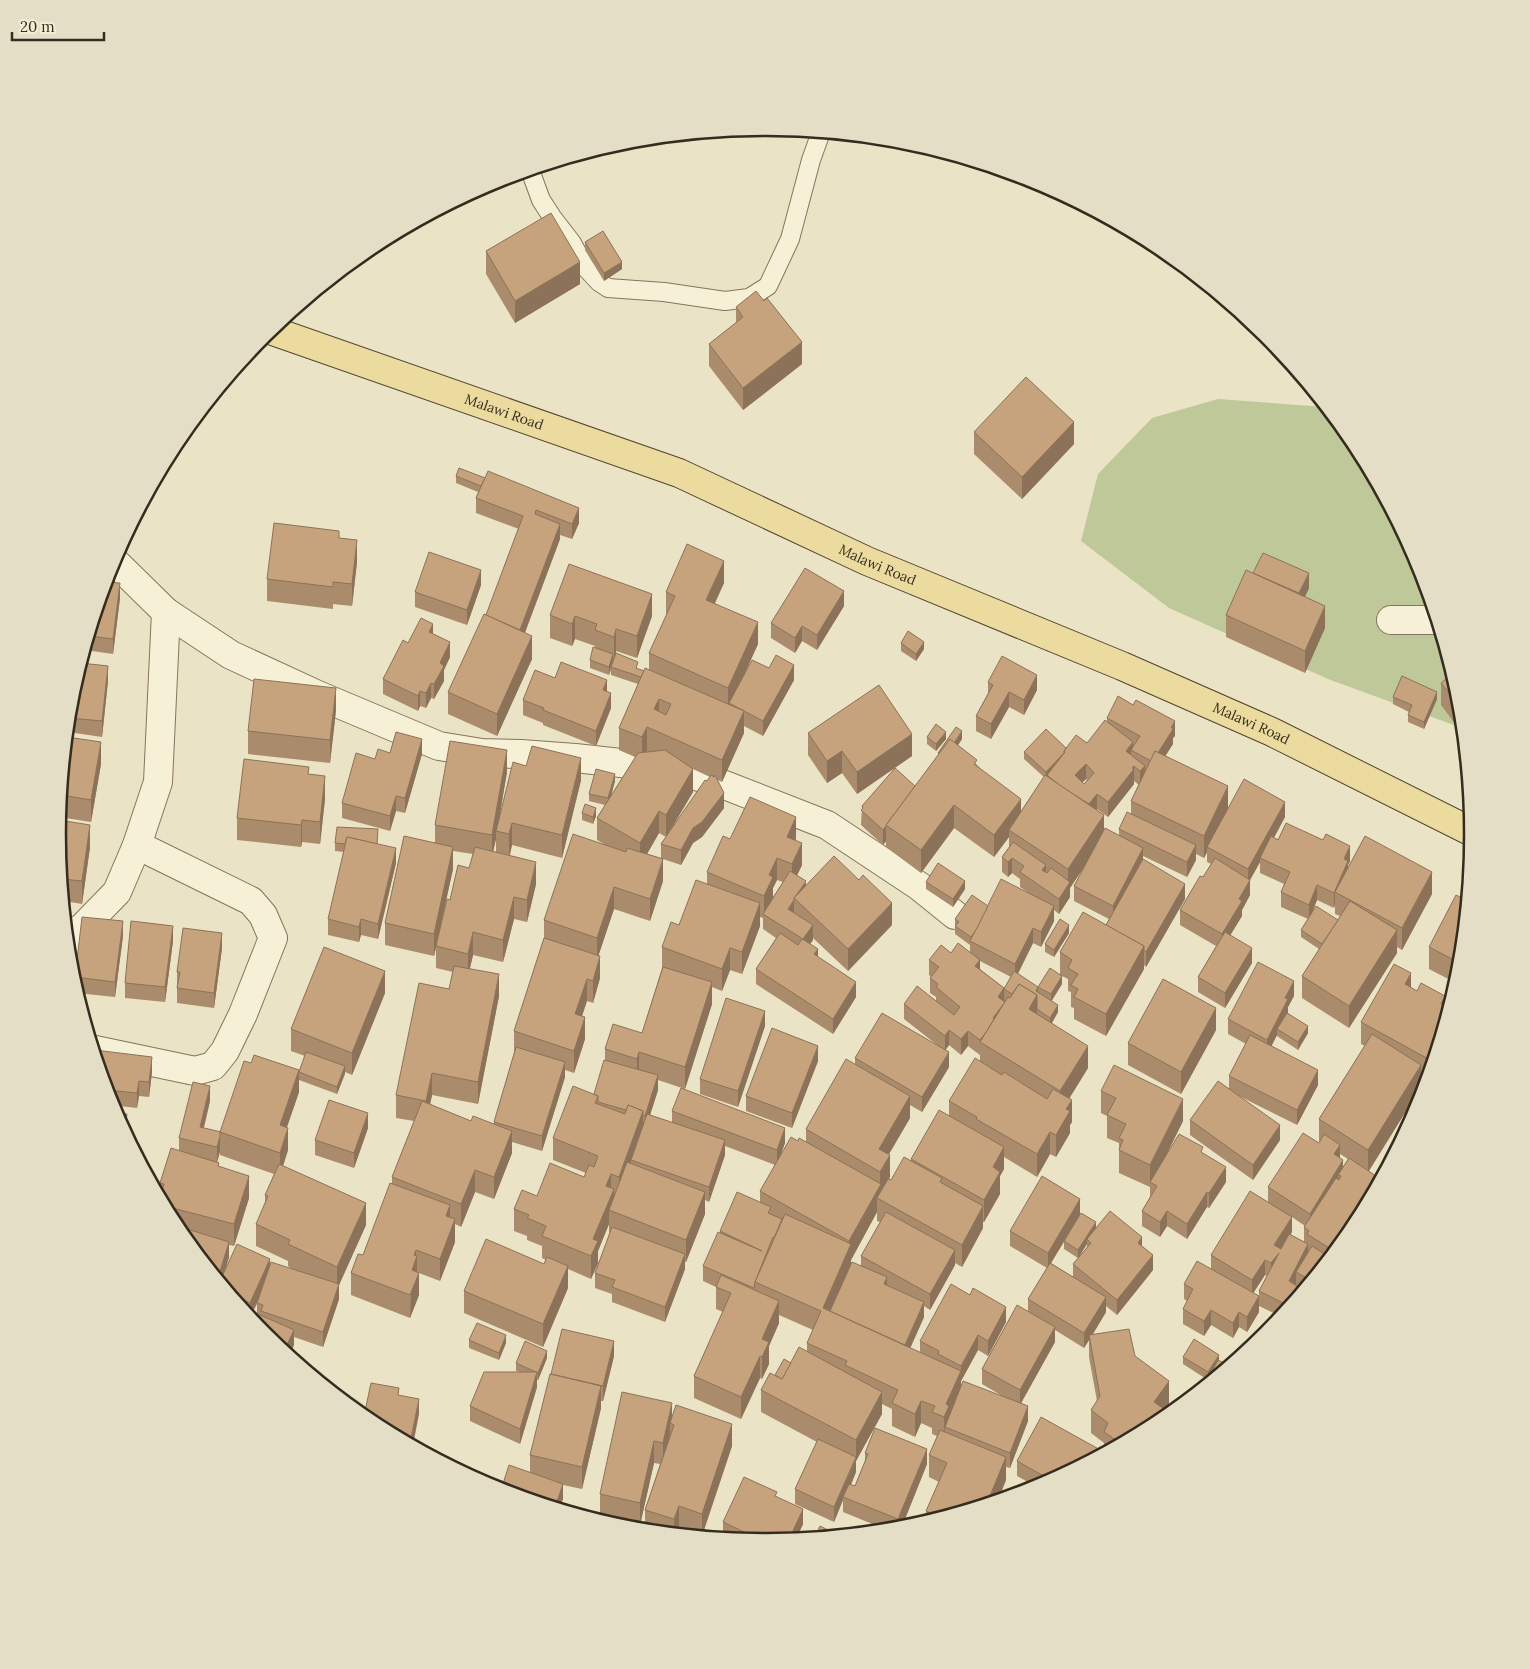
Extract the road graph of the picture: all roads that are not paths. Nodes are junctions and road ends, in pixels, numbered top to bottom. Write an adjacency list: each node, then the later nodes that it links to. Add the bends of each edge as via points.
1 (819, 138): 2 (lane, via 790,239 768,286 749,298 725,300 608,288 585,267 541,200)
2 (532, 176)
3 (278, 333): 8 (main road, Malawi Road, via 679,473 867,561 1113,662 1272,732)
4 (119, 566): 5 (street)
5 (166, 612): 9 (street, via 158,782); 10 (street, via 231,655 439,746 482,754 566,757 668,768 717,782 827,825 919,886)
6 (1391, 620): 7 (street)
7 (1430, 620)
8 (1464, 828)
9 (137, 845): 11 (street, via 116,892); 12 (street, via 251,901 263,915 273,938 243,1014 225,1051 213,1066 195,1071)
10 (955, 915)
11 (73, 931)
12 (101, 1051)

